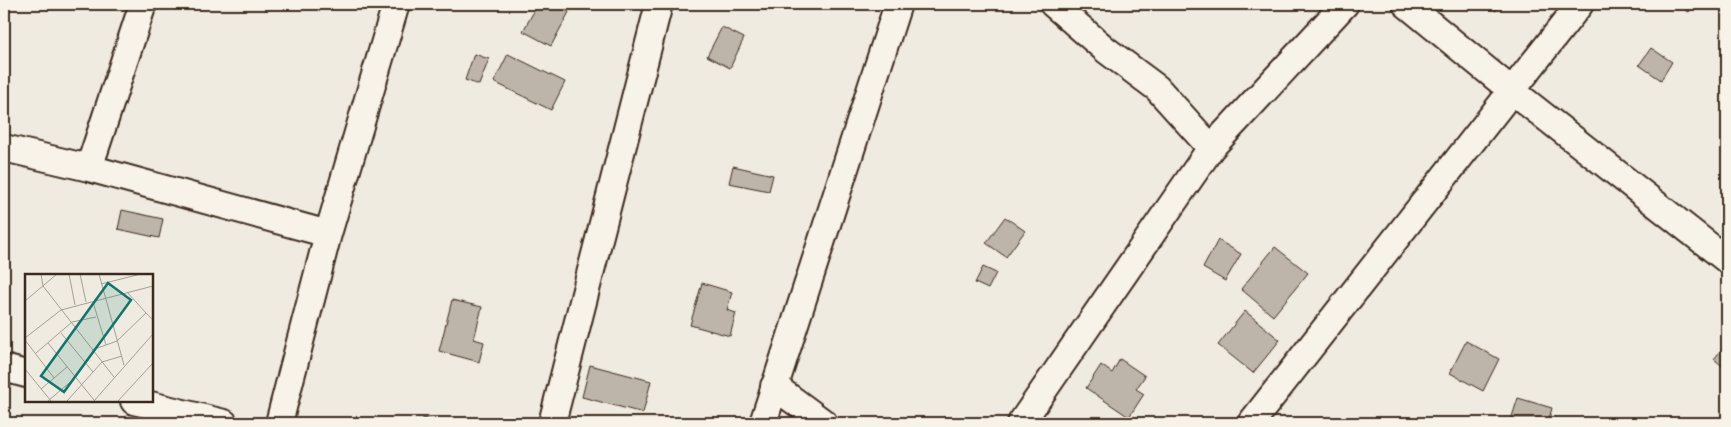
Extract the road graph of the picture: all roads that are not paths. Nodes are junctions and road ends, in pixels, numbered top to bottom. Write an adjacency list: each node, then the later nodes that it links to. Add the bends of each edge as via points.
1 (143, 4): 12 (street)
2 (396, 4): 13 (street)
3 (659, 4): 21 (street)
4 (898, 4): 17 (street)
5 (1053, 4): 11 (street, via 1157,88)
6 (1345, 4): 11 (street)
7 (1406, 4): 9 (street)
8 (1580, 4): 9 (street)
9 (1511, 90): 14 (street); 25 (street)
10 (4, 148): 12 (street)
11 (1211, 148): 24 (street)
12 (89, 168): 13 (street)
13 (328, 234): 20 (street)
14 (1727, 260)
15 (4, 368): 16 (street)
16 (25, 374)
17 (774, 386): 22 (street); 23 (street)
18 (138, 402): 19 (street)
19 (224, 423)
20 (279, 423)
21 (552, 423)
22 (764, 423)
23 (824, 423)
24 (1021, 423)
25 (1251, 423)

